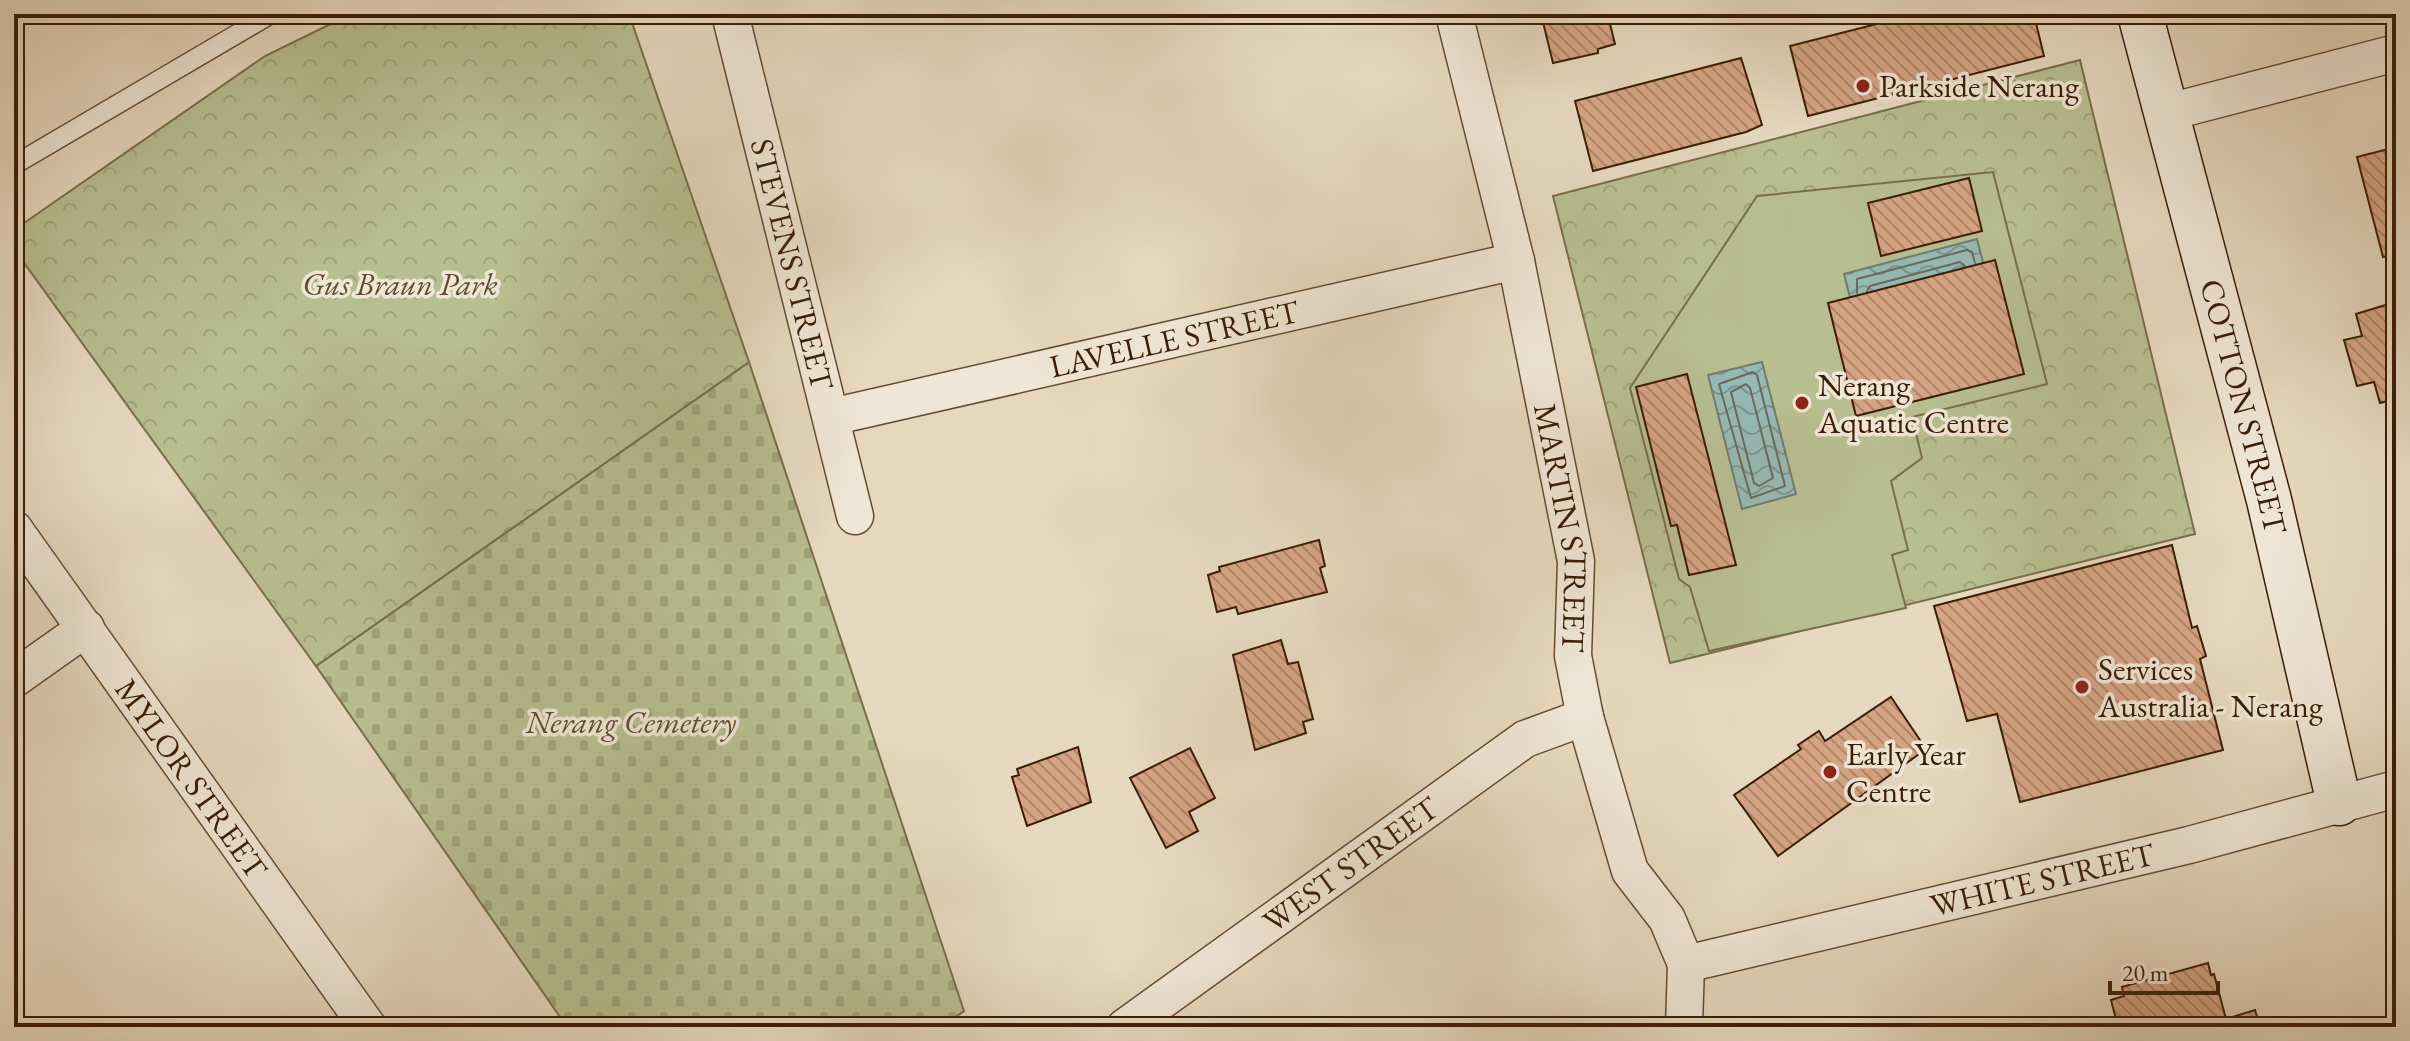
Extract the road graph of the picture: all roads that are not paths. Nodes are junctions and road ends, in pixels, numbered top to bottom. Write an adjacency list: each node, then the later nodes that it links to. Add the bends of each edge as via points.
1 (271, 14): 7 (lane)
2 (730, 14): 9 (street, STEVENS STREET)
3 (1454, 14): 8 (street, MARTIN STREET)
4 (2140, 14): 6 (street, COTTON STREET)
5 (2396, 53): 6 (street)
6 (2165, 113): 16 (street, COTTON STREET, via 2269,500)
7 (14, 165)
8 (1516, 261): 9 (street, LAVELLE STREET); 14 (street, MARTIN STREET, via 1576,561 1573,656)
9 (831, 417): 10 (street, STEVENS STREET)
10 (855, 516)
11 (14, 529): 12 (street, MYLOR STREET)
12 (86, 628): 13 (street); 18 (street, MYLOR STREET)
13 (14, 679)
14 (1585, 717): 17 (street, MARTIN STREET, via 1630,871 1667,919); 19 (street, WEST STREET, via 1525,739)
15 (2396, 789): 16 (street, WHITE STREET)
16 (2339, 803): 17 (street, WHITE STREET, via 2189,845)
17 (1686, 964): 20 (street, MARTIN STREET)
18 (368, 1027)
19 (1125, 1027)
20 (1684, 1027)

